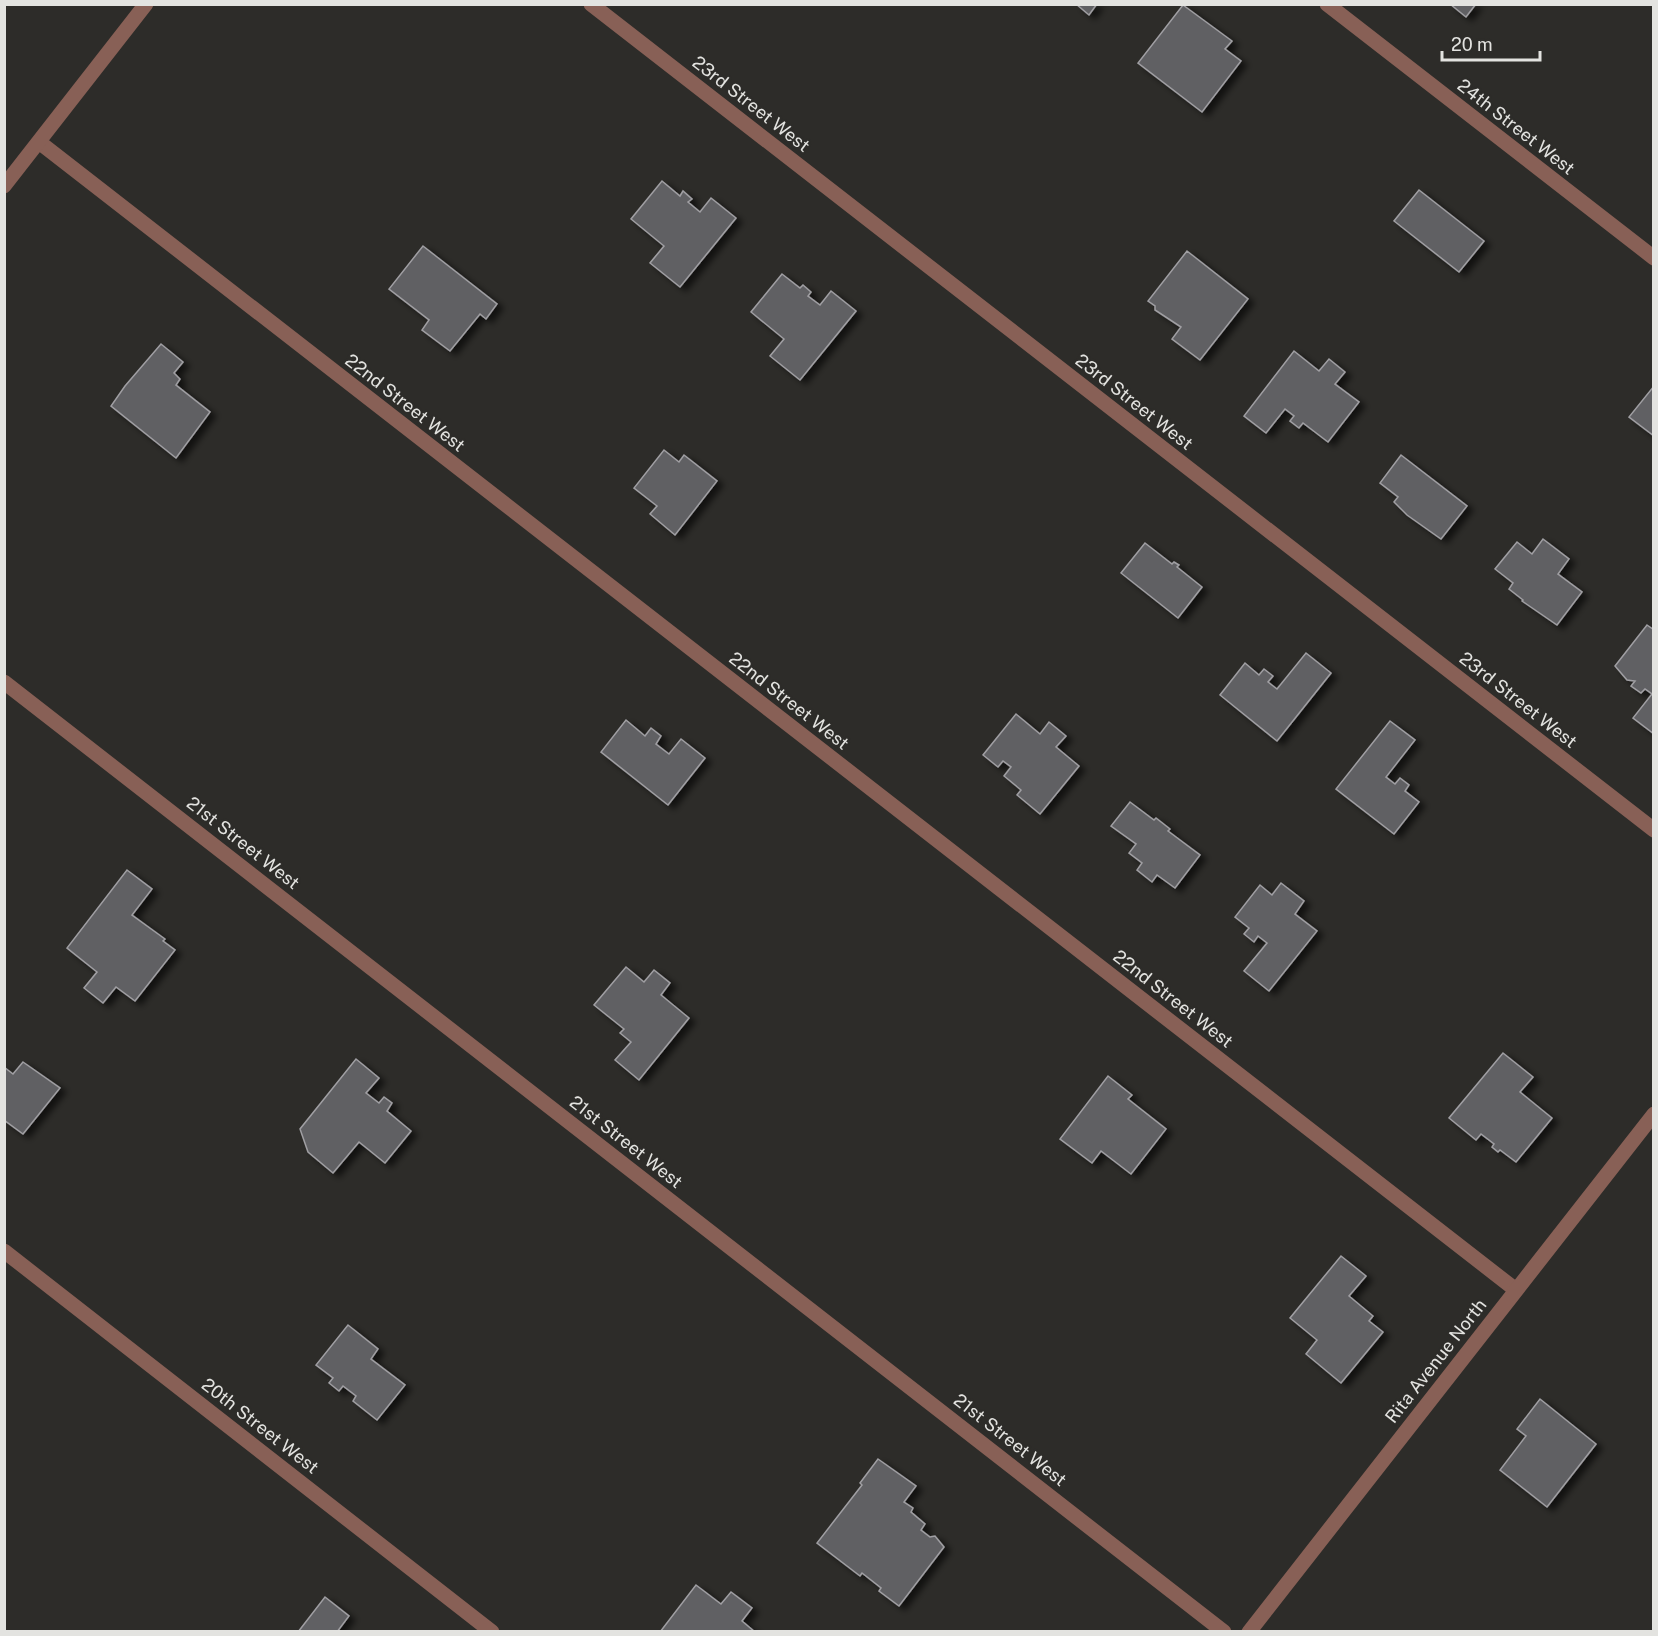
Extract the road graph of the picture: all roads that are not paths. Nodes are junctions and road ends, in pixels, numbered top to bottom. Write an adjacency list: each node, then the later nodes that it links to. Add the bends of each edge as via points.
1 (146, 4): 4 (street)
2 (591, 4): 8 (street, 23rd Street West)
3 (1327, 4): 6 (street, 24th Street West)
4 (39, 142): 5 (street); 11 (street, 22nd Street West)
5 (4, 186)
6 (1653, 258)
7 (4, 682): 13 (street, 21st Street West)
8 (1653, 830)
9 (1653, 1114): 11 (street, Rita Avenue North)
10 (4, 1251): 12 (street, 20th Street West)
11 (1516, 1290): 14 (street, Rita Avenue North)
12 (492, 1632)
13 (1224, 1632)
14 (1249, 1632)

